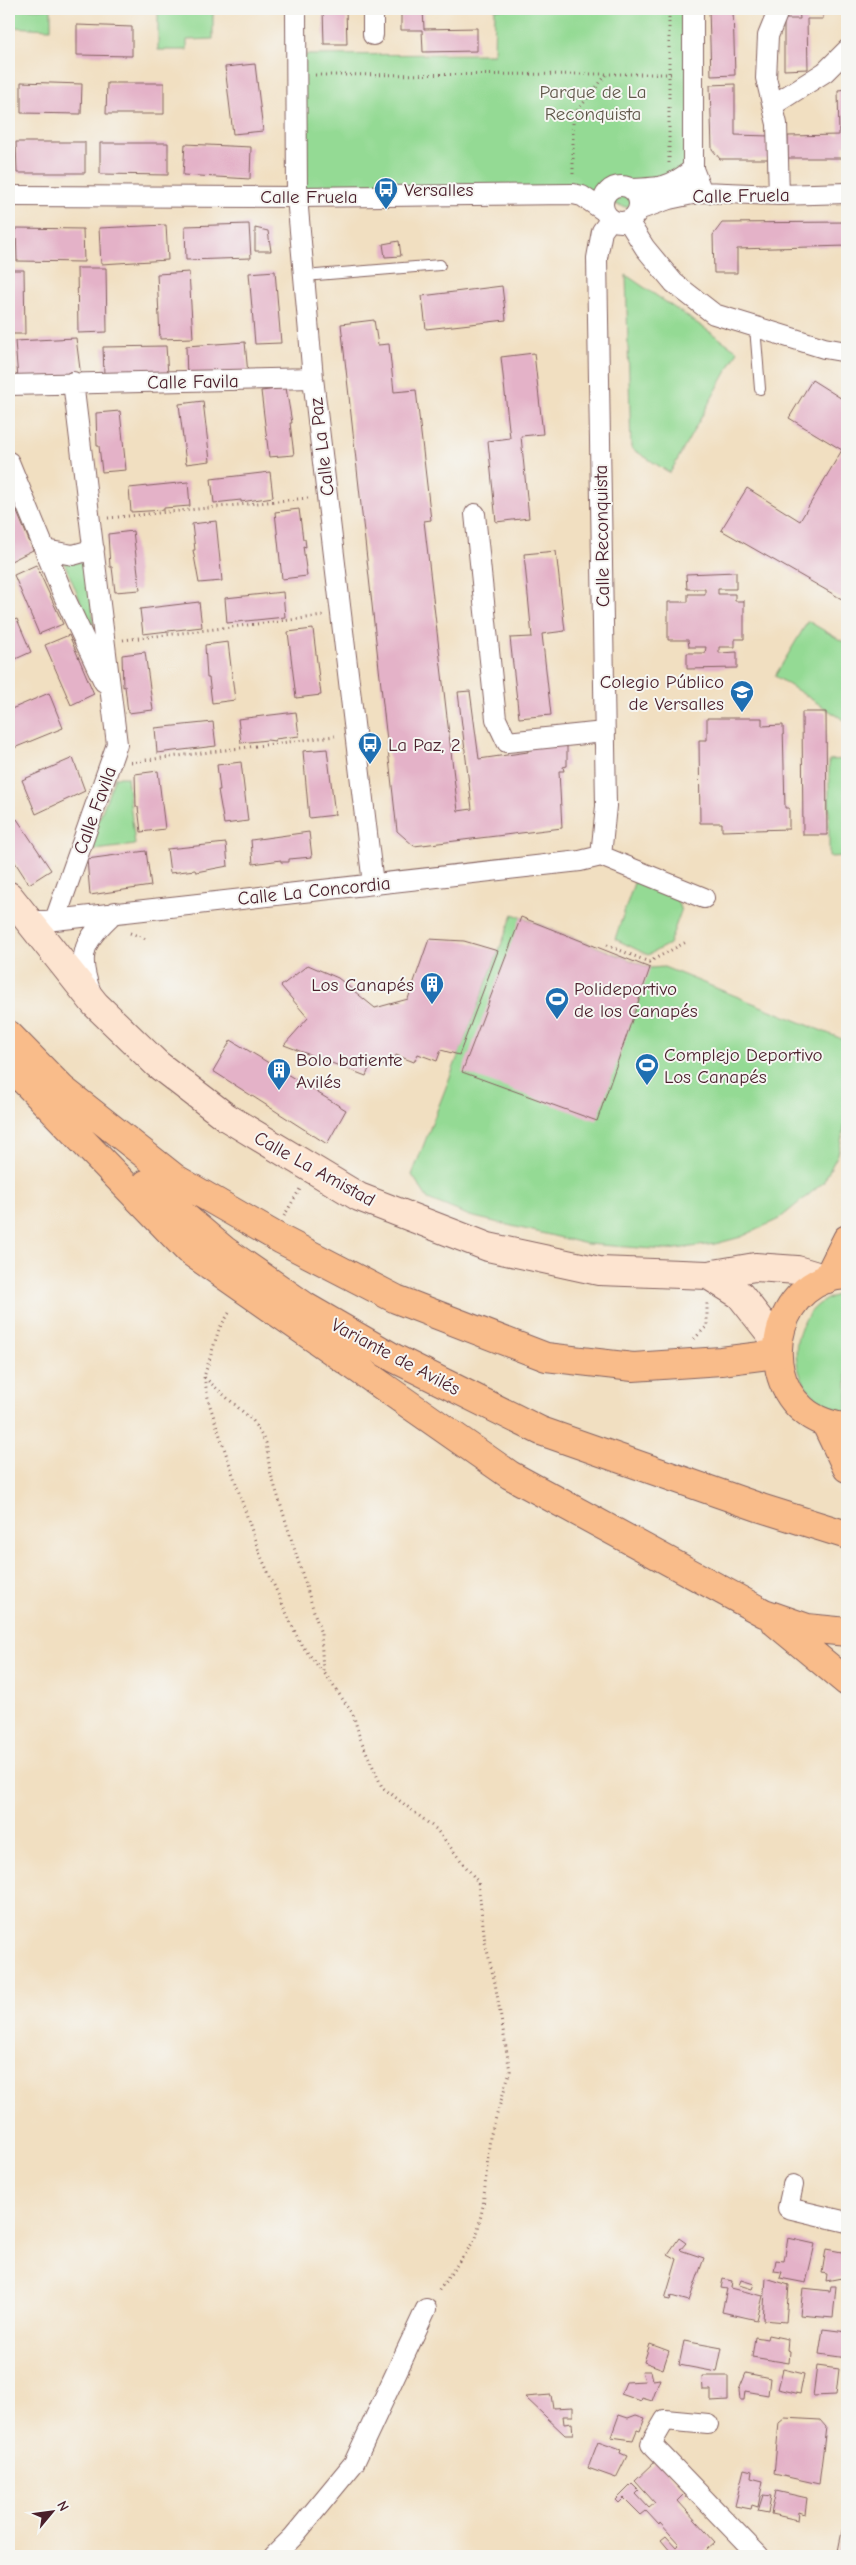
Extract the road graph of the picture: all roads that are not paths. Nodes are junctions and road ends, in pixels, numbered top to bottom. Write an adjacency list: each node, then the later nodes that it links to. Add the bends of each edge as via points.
1 (296, 9): 14 (street, Calle La Paz)
2 (373, 9): 5 (street)
3 (693, 9): 8 (street)
4 (779, 9): 7 (street, via 768,36 766,78)
5 (373, 35)
6 (847, 50): 7 (street, via 825,72)
7 (772, 104): 12 (street, via 777,124)
8 (693, 169): 9 (street, Calle Fruela, via 675,184); 10 (street)
9 (631, 189): 15 (street, via 638,198); 15 (street, Calle Fruela, via 624,186 609,190 603,203)
10 (702, 192): 12 (street, Calle Fruela); 15 (street, Calle Fruela)
11 (847, 193): 12 (street, Calle Fruela)
12 (779, 195)
13 (9, 196): 14 (street, Calle Fruela)
14 (297, 197): 15 (street, Calle Fruela, via 573,194); 17 (street, Calle La Paz)
15 (620, 215): 18 (street, via 674,283 714,314); 29 (street, Calle Reconquista, via 602,231 597,258)
16 (440, 265): 17 (lane)
17 (304, 276): 20 (street, Calle La Paz)
18 (754, 327): 19 (street); 23 (lane)
19 (847, 352)
20 (313, 378): 21 (street, Calle Favila); 31 (street, Calle La Paz)
21 (73, 382): 22 (street, Calle Favila); 26 (street, Calle Favila)
22 (9, 385)
23 (760, 389)
24 (9, 462): 27 (street, Calle Favila)
25 (474, 514): 29 (street, via 496,719 507,742)
26 (94, 549): 27 (street, via 73,555); 28 (street, Calle Favila)
27 (45, 550): 28 (street, Calle Favila)
28 (112, 698): 35 (street, Calle Favila, via 117,744)
29 (604, 732): 30 (street, Calle Reconquista, via 606,806)
30 (601, 856): 31 (street, Calle La Concordia); 33 (street)
31 (373, 884): 34 (street, Calle La Concordia)
32 (9, 896): 36 (main road, Calle La Amistad)
33 (704, 898)
34 (115, 912): 35 (street, Calle La Concordia); 37 (street, via 98,928 84,952 83,972)
35 (55, 920): 36 (street, Calle La Concordia)
36 (27, 921): 37 (main road, Calle La Amistad)
37 (95, 1004): 41 (main road, Calle La Amistad, via 157,1064 226,1117 359,1197 488,1247 600,1271)
38 (9, 1036): 43 (main road, via 62,1089 176,1179 282,1240 396,1299 546,1356 633,1368 721,1361)
39 (11, 1067): 46 (main road, Variante de Avilés, via 224,1250 306,1307 394,1358 541,1431); 47 (main road, via 188,1250 510,1475)
40 (847, 1239): 42 (main road)
41 (708, 1275): 42 (main road, Calle La Amistad, via 755,1267); 43 (main road, Calle La Amistad, via 740,1295)
42 (837, 1277): 43 (main road, via 800,1296 785,1317)
43 (777, 1348): 44 (main road, via 778,1369 792,1398 802,1410)
44 (836, 1426): 45 (main road)
45 (847, 1468)
46 (847, 1535)
47 (764, 1612): 48 (main road, via 807,1628); 49 (main road)
48 (847, 1632)
49 (847, 1682)
50 (793, 2185): 51 (street, via 788,2208)
51 (847, 2222)
52 (426, 2309): 54 (street, via 354,2462)
53 (708, 2424): 55 (street, via 665,2420 651,2444)
54 (274, 2556)
55 (759, 2556)

